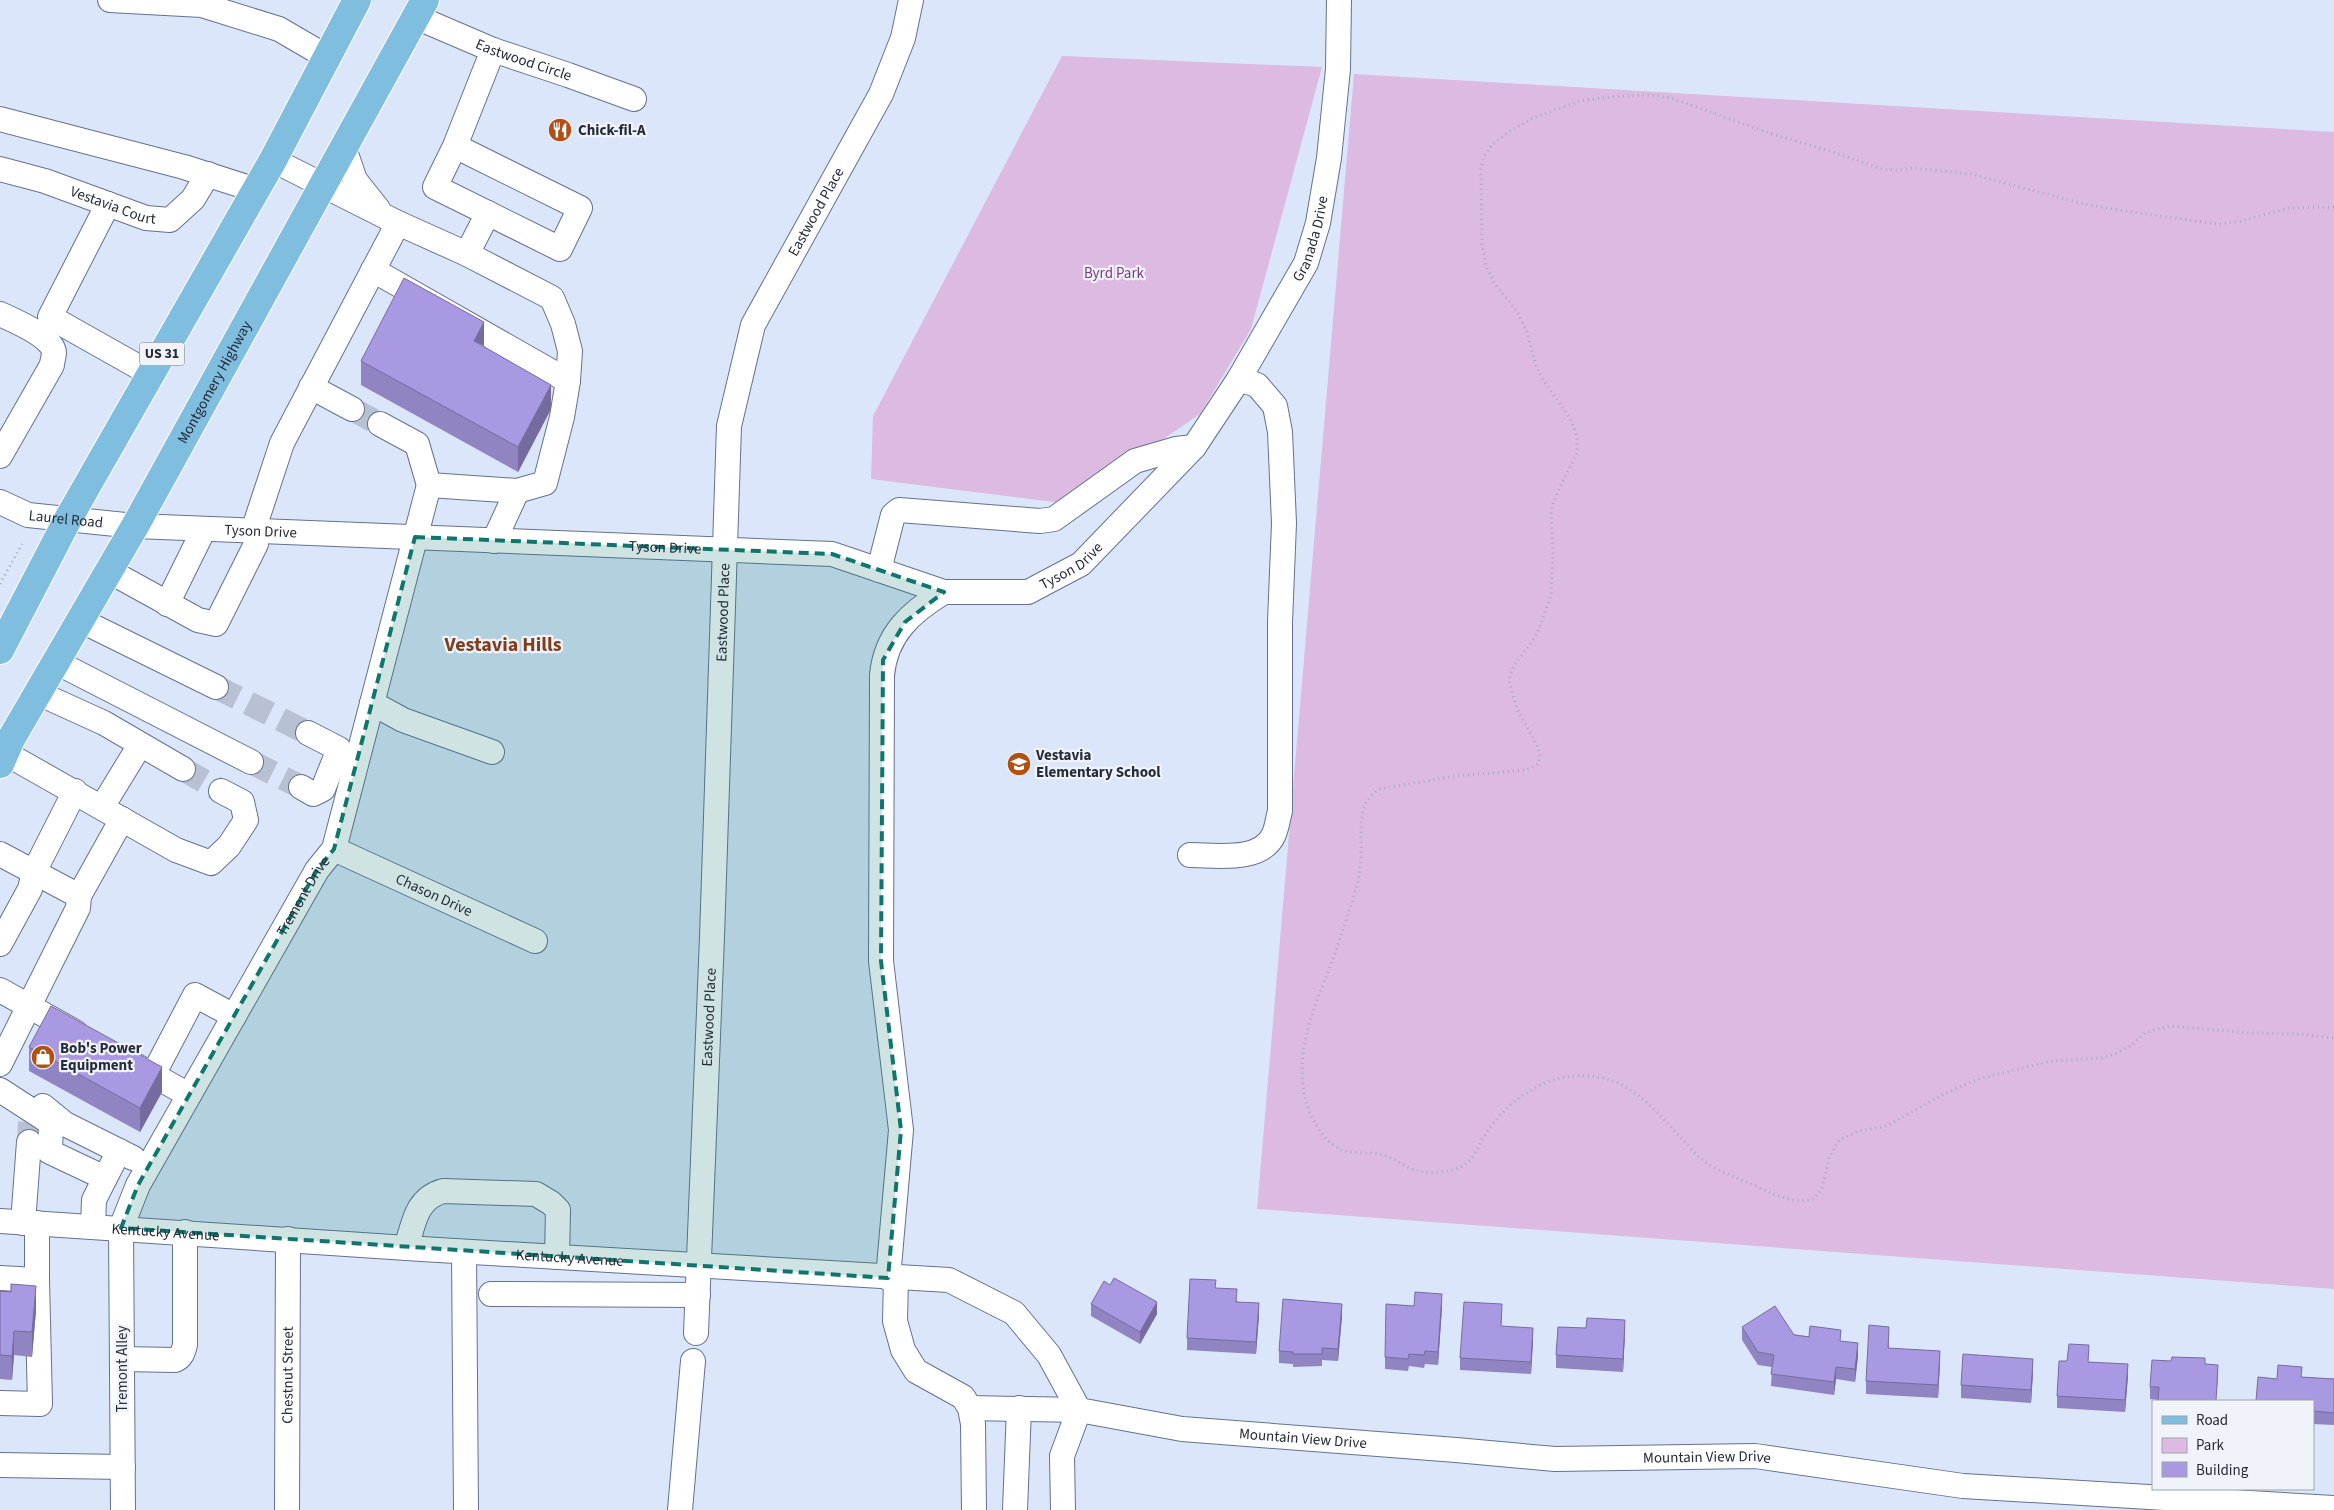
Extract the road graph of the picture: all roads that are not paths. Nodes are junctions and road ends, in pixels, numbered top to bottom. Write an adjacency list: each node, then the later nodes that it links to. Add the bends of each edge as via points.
1 (110, 0): 7 (street, via 202,5 278,29)
2 (357, 0): 7 (main road, US 31)
3 (911, 0): 40 (street, Eastwood Place, via 903,38 881,94 753,325 729,426)
4 (1339, 0): 24 (street, Granada Drive, via 1338,69 1329,158 1318,223 1306,263)
5 (420, 8): 6 (street, Eastwood Circle); 11 (main road, Montgomery Highway)
6 (493, 50): 8 (street, Eastwood Circle); 10 (street)
7 (327, 57): 12 (main road, US 31)
8 (634, 99)
9 (0, 119): 14 (street)
10 (456, 146): 18 (street, via 435,187); 18 (street, via 580,208 560,249)
11 (344, 148): 15 (main road, Montgomery Highway); 19 (street, via 355,180)
12 (273, 160): 15 (street); 16 (main road, US 31)
13 (0, 169): 17 (street, Vestavia Court)
14 (208, 174): 16 (street); 17 (street, Vestavia Court, via 193,199 170,220 146,218)
15 (323, 185): 19 (street); 35 (main road, Montgomery Highway)
16 (256, 190): 23 (main road, US 31)
17 (108, 204): 23 (street, via 50,317)
18 (488, 213): 20 (street)
19 (391, 220): 20 (street); 21 (street)
20 (468, 254): 25 (street, via 552,298 570,351)
21 (373, 270): 25 (street); 26 (street)
22 (0, 314): 30 (street, via 46,340 54,352 52,365)
23 (151, 374): 34 (main road, US 31)
24 (1239, 380): 29 (street, Granada Drive); 63 (street, via 1257,385 1275,406 1280,432 1284,523 1280,811 1273,836 1257,852 1232,856)
25 (568, 381): 32 (street, via 545,483)
26 (312, 388): 27 (street); 37 (street, via 282,443)
27 (352, 409)
28 (380, 424): 31 (street, via 417,444)
29 (1194, 447): 41 (street, via 1135,461 1054,519 1040,521 899,510 892,515); 43 (street, Tyson Drive, via 1081,564 1028,592)
30 (0, 456)
31 (429, 485): 32 (street); 38 (street, Tremont Drive)
32 (517, 491): 39 (street)
33 (0, 502): 34 (street, Laurel Road, via 28,515)
34 (68, 519): 35 (street, Laurel Road); 46 (main road, US 31)
35 (134, 526): 36 (street, Tyson Drive); 42 (main road, Montgomery Highway)
36 (204, 529): 37 (street, Tyson Drive); 44 (street)
37 (253, 531): 38 (street, Tyson Drive); 44 (street, via 256,544 216,624 198,620)
38 (415, 537): 39 (street, Tyson Drive); 50 (street, Tremont Drive)
39 (494, 541): 40 (street, Tyson Drive)
40 (726, 550): 41 (street, Tyson Drive, via 832,554); 91 (street, Eastwood Place)
41 (879, 570): 43 (street, Tyson Drive)
42 (108, 571): 44 (street); 45 (main road, Montgomery Highway)
43 (944, 592): 93 (street, via 915,612 895,633 887,648 882,675 881,962 902,1130)
44 (167, 604)
45 (80, 620): 47 (main road, Montgomery Highway); 48 (street)
46 (0, 650)
47 (56, 662): 49 (main road, Montgomery Highway); 55 (street)
48 (216, 688)
49 (38, 693): 52 (street, via 104,723); 53 (main road, Montgomery Highway)
50 (372, 703): 54 (street, via 403,720); 61 (street, Tremont Drive)
51 (308, 733): 57 (street, via 338,749 324,789 313,794)
52 (140, 745): 56 (street); 60 (street)
53 (4, 748): 58 (street)
54 (492, 752)
55 (251, 762)
56 (183, 769)
57 (301, 787)
58 (75, 791): 60 (street); 64 (street)
59 (221, 791): 60 (street, via 242,802 246,820 229,846 211,863 176,850)
60 (112, 813): 65 (street)
61 (334, 849): 66 (street, Chason Drive); 70 (street, Tremont Drive, via 317,870)
62 (0, 854): 64 (street)
63 (1190, 855)
64 (34, 872): 65 (street); 67 (street, via 30,889)
65 (79, 896): 69 (street, via 78,908)
66 (535, 941)
67 (0, 944)
68 (0, 990): 69 (street)
69 (28, 1006): 71 (street); 73 (street)
70 (234, 1016): 75 (street, via 195,995); 77 (street, Tremont Drive)
71 (95, 1042)
72 (120, 1056): 75 (street)
73 (0, 1064)
74 (0, 1069): 79 (street, via 65,1124)
75 (153, 1075): 77 (street)
76 (0, 1090): 78 (street)
77 (190, 1095): 80 (street, Tremont Drive)
78 (31, 1125): 81 (street, via 51,1123 50,1152); 82 (street)
79 (119, 1151): 80 (street); 81 (street)
80 (149, 1166): 84 (street, Tremont Drive)
81 (105, 1178): 83 (street, via 94,1200)
82 (20, 1223): 83 (street, Kentucky Avenue); 94 (street)
83 (93, 1227): 84 (street, Kentucky Avenue)
84 (121, 1228): 85 (street, Kentucky Avenue); 100 (street, Tremont Alley)
85 (185, 1232): 86 (street, Kentucky Avenue); 100 (street, via 183,1353 175,1360)
86 (288, 1239): 87 (street, Kentucky Avenue); 110 (street, Chestnut Street)
87 (406, 1248): 88 (street, Kentucky Avenue); 89 (street, via 420,1206 430,1195 443,1192 536,1194 558,1210)
88 (464, 1252): 89 (street, Kentucky Avenue); 111 (street)
89 (549, 1257): 90 (street, Kentucky Avenue); 96 (street)
90 (626, 1261): 91 (street, Kentucky Avenue); 98 (street)
91 (700, 1266): 93 (street, Kentucky Avenue); 97 (street, Eastwood Place)
92 (0, 1278): 94 (street)
93 (892, 1278): 103 (street, via 895,1321 903,1350 916,1371 963,1397); 105 (street, Kentucky Avenue, via 949,1280 1014,1313 1048,1355)
94 (36, 1280): 102 (street, via 40,1404)
95 (492, 1294): 96 (street)
96 (539, 1294): 98 (street)
97 (698, 1295): 98 (street); 99 (street, Eastwood Place)
98 (626, 1296)
99 (696, 1333)
100 (122, 1359): 107 (street, Tremont Alley)
101 (693, 1361): 112 (street)
102 (0, 1403)
103 (970, 1408): 104 (street, Mountain View Drive); 113 (street)
104 (1019, 1408): 105 (street, Mountain View Drive); 114 (street)
105 (1079, 1410): 108 (street, Mountain View Drive, via 1182,1429 1554,1459 1755,1456 1962,1486); 115 (street, via 1062,1456)
106 (0, 1465): 107 (street)
107 (122, 1467): 109 (street, Tremont Alley)
108 (2334, 1508)
109 (123, 1510)
110 (287, 1510)
111 (466, 1510)
112 (680, 1510)
113 (974, 1510)
114 (1015, 1510)
115 (1063, 1510)

